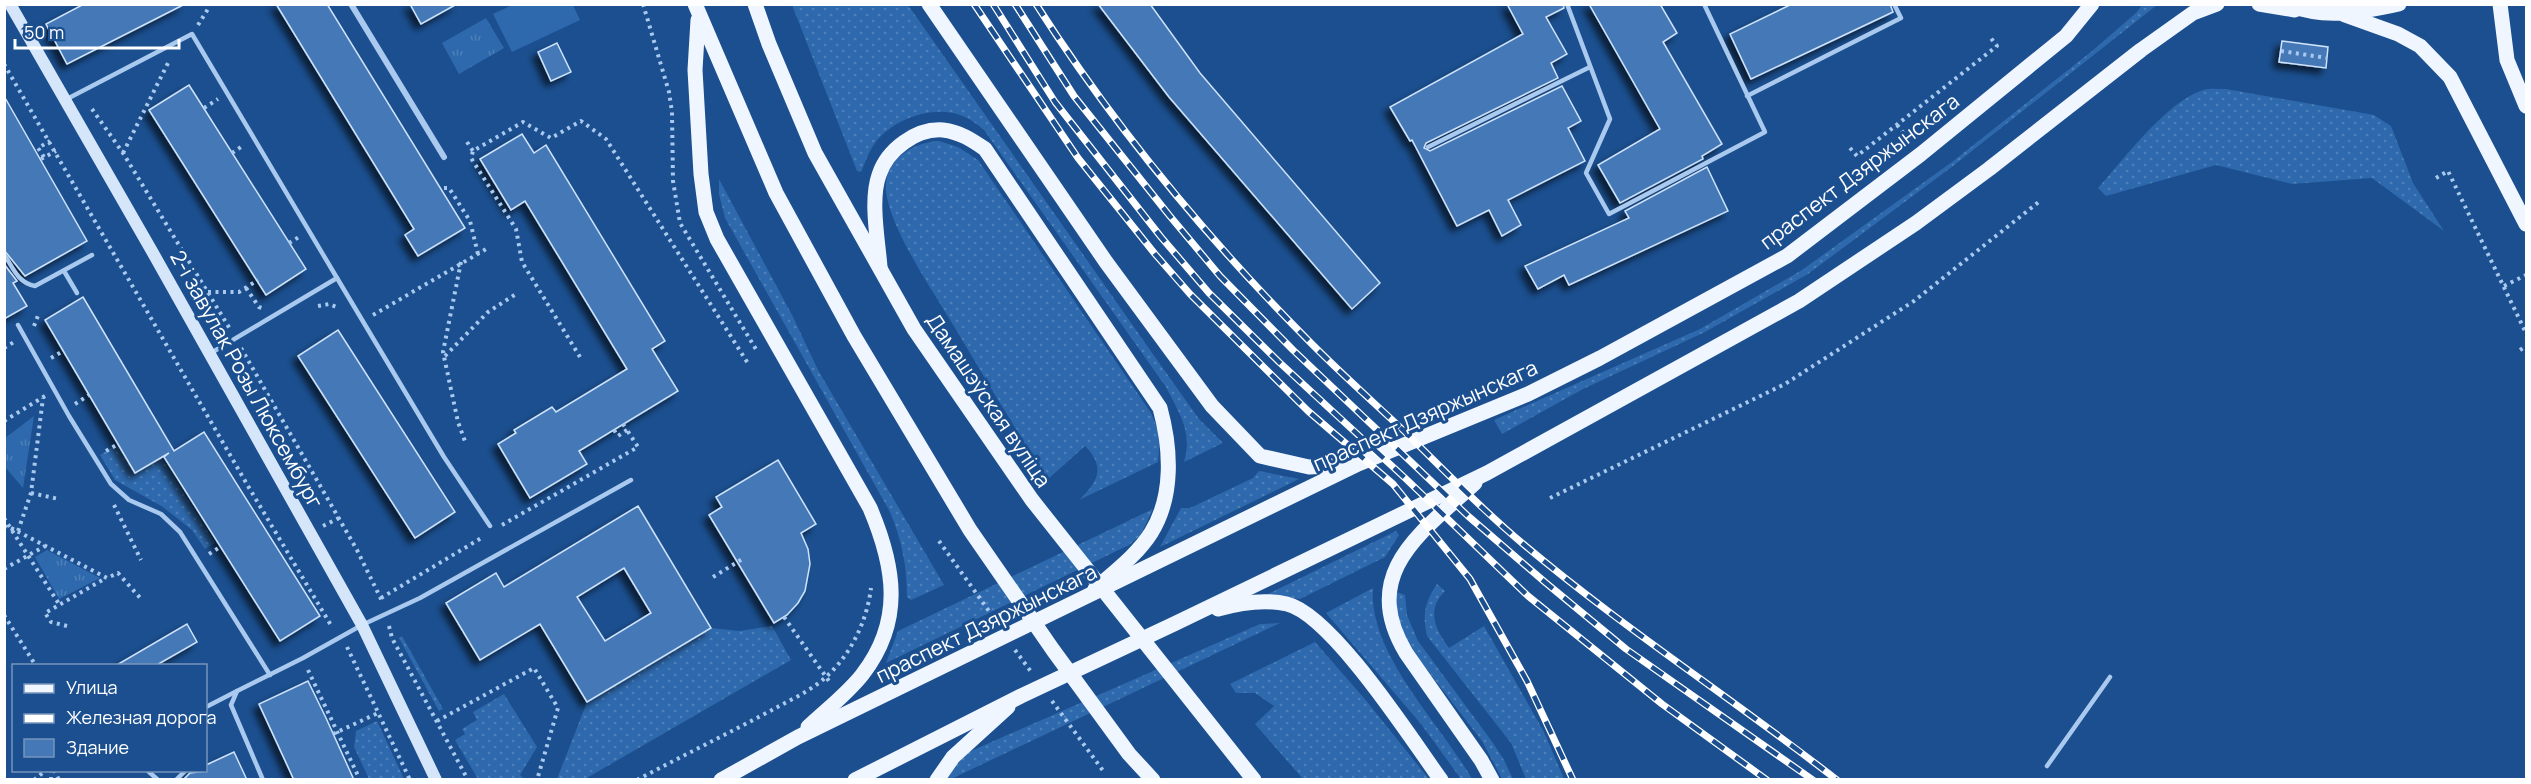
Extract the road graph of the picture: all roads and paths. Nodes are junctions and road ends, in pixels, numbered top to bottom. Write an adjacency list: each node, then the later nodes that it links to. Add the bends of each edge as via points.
1 (10, 4): 28 (main road, 2-і завулак Розы Люксембург)
2 (207, 4): 19 (path, via 208,9)
3 (351, 4): 37 (street)
4 (643, 4): 71 (path, via 669,92 673,182 680,223)
5 (755, 4): 48 (main road, Дамашэўская вуліца, via 815,153)
6 (929, 4): 80 (main road, via 1106,262 1212,406 1256,454 1309,467)
7 (1567, 4): 25 (lane)
8 (1704, 4): 27 (lane)
9 (1894, 4): 27 (lane, via 1901,18)
10 (2092, 4): 80 (main road, праспект Дзяржынскага, via 2066,36 1787,256 1528,394)
11 (2217, 4): 81 (main road, via 2193,13 1916,223 1799,301)
12 (2259, 4): 17 (main road)
13 (2286, 4): 17 (main road)
14 (2399, 4): 18 (main road)
15 (2500, 4): 29 (main road, via 2507,60)
16 (696, 10): 129 (main road, via 695,70 706,212 717,239 870,508 884,541 892,582 888,623 874,659); 143 (main road, via 776,193 854,336 970,530 1129,754)
17 (2305, 12): 18 (main road)
18 (2345, 15): 41 (main road, via 2420,46 2450,76)
19 (192, 34): 21 (lane); 50 (lane)
20 (1990, 37): 33 (path, via 1997,46 1857,156)
21 (178, 41): 26 (lane); 36 (path)
22 (2280, 51): 23 (path)
23 (2327, 58)
24 (4, 64): 30 (path)
25 (1590, 67): 27 (lane, via 1610,119 1586,173 1609,214 1765,132); 32 (lane)
26 (81, 93): 28 (lane); 36 (path)
27 (1747, 96)
28 (64, 100): 68 (main road, 2-і завулак Розы Люксембург)
29 (2526, 106)
30 (50, 141): 34 (path); 34 (path, via 38,148 42,158)
31 (467, 142): 35 (path)
32 (1428, 147)
33 (1850, 148)
34 (56, 151): 113 (path, via 248,486 332,627)
35 (473, 152): 70 (path, via 471,158 516,229 522,262); 72 (path, via 523,122 551,138 581,121 606,139)
36 (123, 153): 54 (path)
37 (444, 157)
38 (2436, 178): 52 (path, via 2448,171)
39 (444, 188): 43 (path, via 449,188 470,221)
40 (2040, 201): 85 (path, via 1914,301 1785,384)
41 (2526, 224)
42 (488, 248): 43 (path)
43 (478, 254): 46 (path)
44 (4, 255): 47 (lane, via 26,284 35,286)
45 (92, 255): 47 (lane)
46 (461, 262): 60 (path); 69 (path)
47 (64, 271): 55 (lane)
48 (881, 273): 104 (main road, via 875,196 878,175 890,153 927,132 943,130 966,136 986,148 1160,408 1169,449 1166,496 1161,509 1151,533 1134,554); 132 (main road, Дамашэўская вуліца, via 914,329 1032,500)
49 (2526, 275): 52 (path)
50 (337, 278): 60 (lane); 63 (lane)
51 (258, 280): 53 (path)
52 (2504, 286): 62 (path)
53 (246, 288): 54 (path, via 239,292); 58 (path, via 259,307)
54 (207, 292): 63 (path)
55 (77, 293)
56 (516, 294): 69 (path, via 488,312)
57 (340, 308): 59 (path, via 329,304)
58 (267, 309)
59 (311, 310)
60 (362, 321): 90 (lane)
61 (18, 325): 73 (lane)
62 (2526, 333)
63 (236, 338): 66 (path); 68 (lane)
64 (251, 343): 66 (path)
65 (2526, 346): 67 (path)
66 (241, 348): 102 (path)
67 (2520, 350)
68 (208, 354): 110 (main road, 2-і завулак Розы Люксембург)
69 (445, 357): 79 (path)
70 (580, 357)
71 (762, 360)
72 (748, 365)
73 (55, 389): 74 (path); 83 (lane)
74 (43, 398): 75 (path); 84 (path)
75 (4, 422)
76 (623, 424): 78 (path)
77 (614, 430): 78 (path, via 618,436)
78 (627, 430): 92 (path, via 638,447)
79 (466, 444)
80 (1358, 464): 104 (main road, праспект Дзяржынскага)
81 (1487, 472): 109 (main road); 145 (main road, via 1412,542 1390,583 1390,614 1398,640)
82 (631, 480): 106 (lane)
83 (111, 484): 97 (path, via 113,503); 118 (lane, via 129,500 161,514 180,532)
84 (30, 493): 86 (path); 91 (path, via 18,531)
85 (1550, 498)
86 (59, 499)
87 (4, 518): 91 (path)
88 (4, 526): 91 (path)
89 (477, 526): 92 (path)
90 (490, 526)
91 (11, 528): 94 (path); 95 (path)
92 (483, 537): 102 (path)
93 (939, 541): 112 (path)
94 (46, 546): 95 (path); 100 (path)
95 (29, 556): 98 (path); 105 (path)
96 (744, 558): 99 (path)
97 (141, 560)
98 (4, 569)
99 (713, 577)
100 (106, 578): 103 (path, via 118,573); 105 (path)
101 (870, 579): 119 (path, via 869,602 862,624)
102 (381, 598): 106 (path)
103 (142, 600)
104 (1082, 601): 129 (main road, праспект Дзяржынскага)
105 (59, 604): 111 (path, via 45,613 51,622)
106 (386, 614): 110 (lane); 127 (path, via 392,639)
107 (4, 615): 116 (path)
108 (784, 616): 119 (path)
109 (1186, 618): 124 (main road); 144 (main road, via 1248,603 1288,604 1303,611 1358,665)
110 (362, 625): 113 (lane); 136 (main road, 2-і завулак Розы Люксембург)
111 (67, 626)
112 (999, 627)
113 (342, 636): 115 (lane); 126 (path)
114 (1013, 646): 117 (path)
115 (303, 658): 118 (lane); 128 (path)
116 (35, 664)
117 (1033, 674)
118 (270, 675): 122 (lane)
119 (826, 677): 121 (path); 139 (path)
120 (2110, 677): 130 (lane)
121 (833, 687)
122 (237, 691): 125 (lane); 133 (lane, via 231,705)
123 (1046, 693): 131 (path)
124 (1021, 696): 141 (main road); 142 (main road, via 953,757)
125 (207, 706)
126 (378, 713): 128 (path); 135 (path)
127 (437, 721): 137 (path); 138 (path, via 534,668 558,708)
128 (335, 733): 134 (path)
129 (798, 737): 140 (main road, праспект Дзяржынскага)
130 (2047, 766)
131 (1104, 772)
132 (1254, 779)
133 (263, 780)
134 (360, 780)
135 (410, 780)
136 (436, 780)
137 (468, 780)
138 (537, 780)
139 (637, 780)
140 (721, 780)
141 (855, 780)
142 (937, 780)
143 (1153, 780)
144 (1441, 780)
145 (1492, 780)

